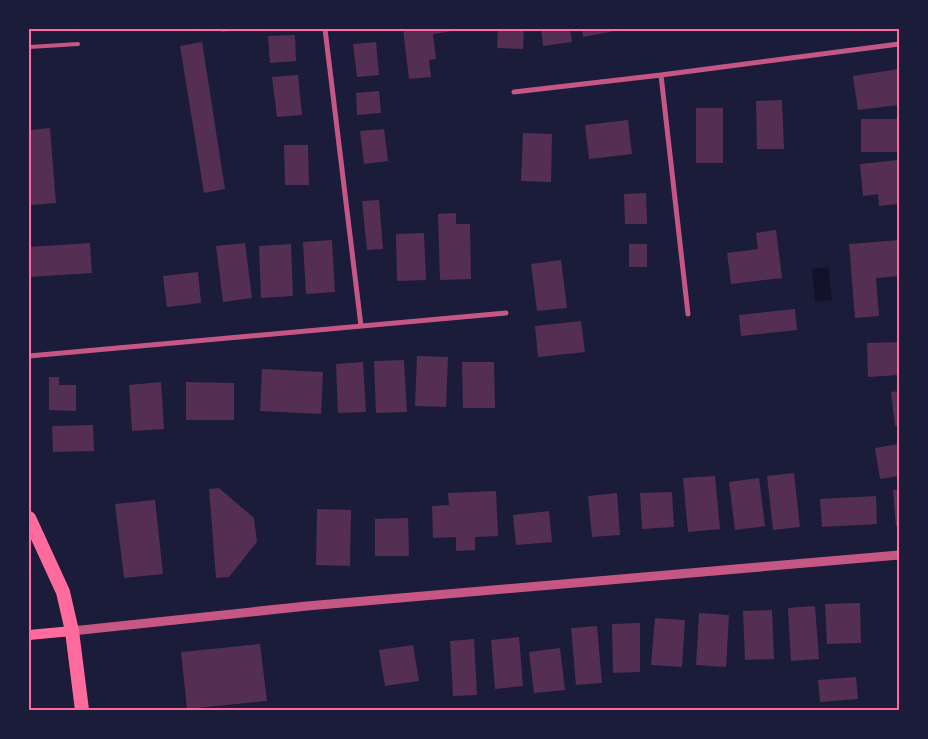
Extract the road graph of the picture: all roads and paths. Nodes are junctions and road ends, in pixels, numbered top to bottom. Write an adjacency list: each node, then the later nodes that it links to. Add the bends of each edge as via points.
1 (325, 29): 9 (street)
2 (78, 44): 4 (lane)
3 (899, 44): 5 (street)
4 (29, 47)
5 (662, 75): 6 (street); 8 (street)
6 (514, 92)
7 (506, 313): 9 (street)
8 (688, 314)
9 (361, 326): 10 (street)
10 (29, 356)
11 (29, 518): 13 (highway, via 63,592)
12 (899, 555): 13 (street, via 308,606)
13 (72, 631): 14 (main road); 15 (highway)
14 (29, 635)
15 (82, 710)

